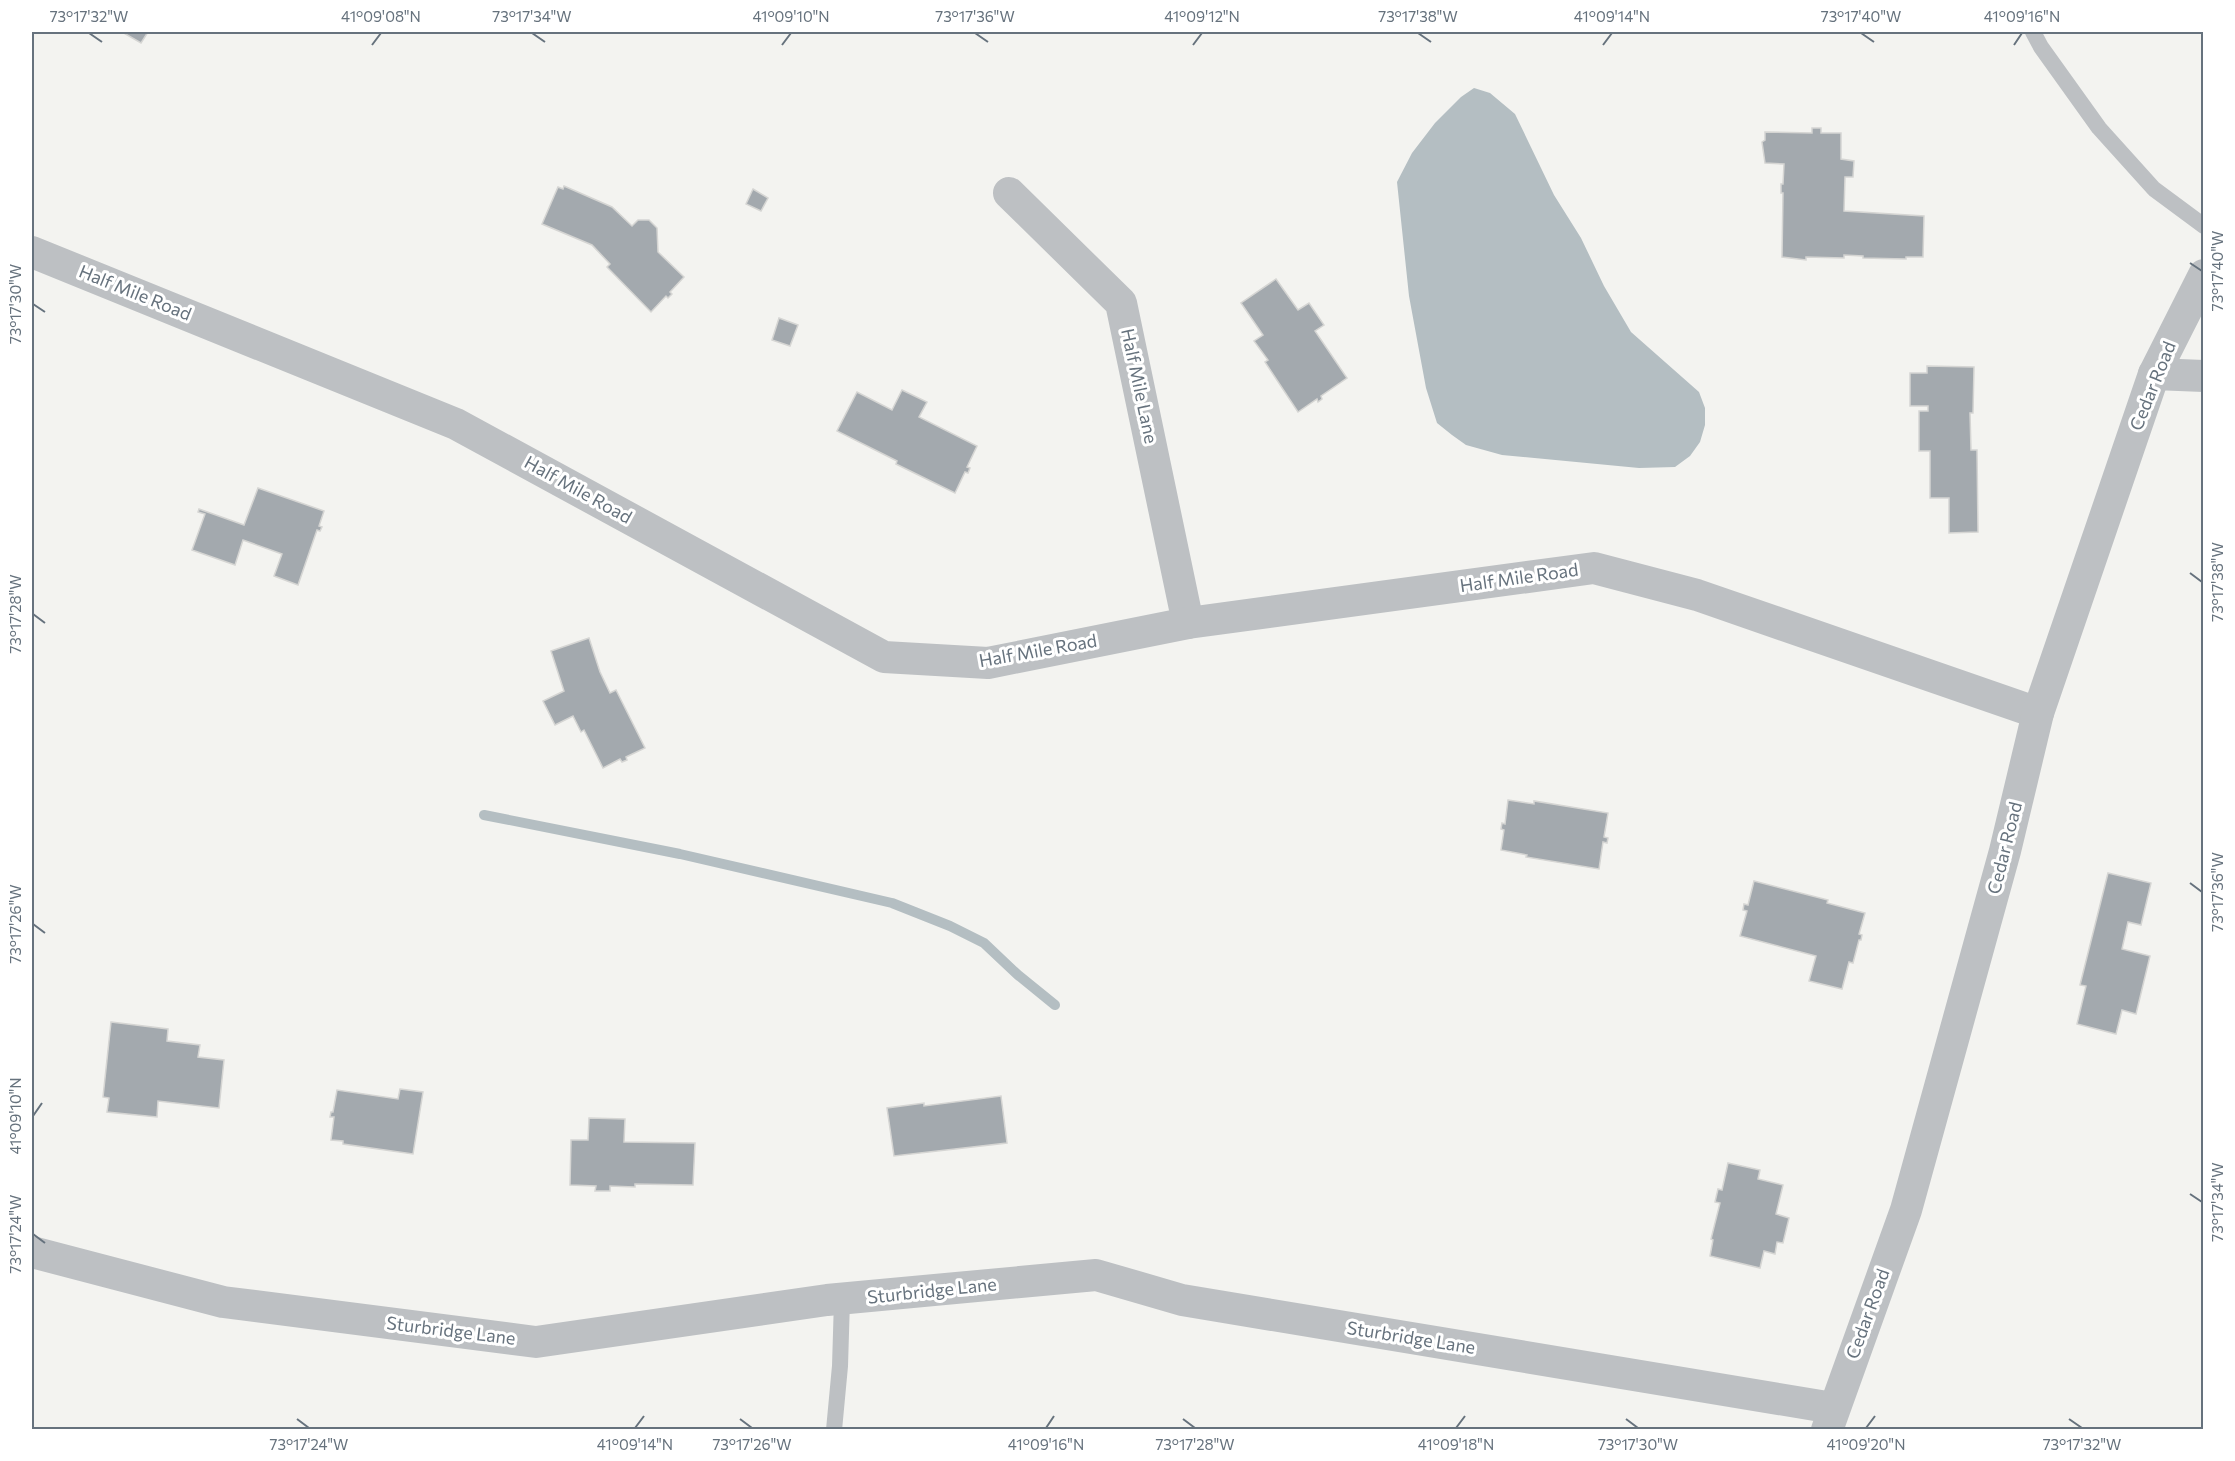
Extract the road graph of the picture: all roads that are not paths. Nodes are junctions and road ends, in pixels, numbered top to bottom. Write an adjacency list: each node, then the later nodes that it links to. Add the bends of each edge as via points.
1 (2033, 32): 3 (lane, via 2099,128 2154,189)
2 (1009, 193): 8 (street, Half Mile Lane, via 1121,303)
3 (2204, 226)
4 (32, 252): 8 (street, Half Mile Road, via 456,424 884,657 987,663)
5 (2204, 275): 6 (street, Cedar Road)
6 (2154, 374): 7 (street); 9 (street, Cedar Road)
7 (2204, 376)
8 (1188, 623): 9 (street, Half Mile Road, via 1594,568 1697,595)
9 (2038, 713): 12 (street, Cedar Road, via 2005,851 1906,1210)
10 (32, 1251): 11 (street, Sturbridge Lane, via 223,1302 536,1342)
11 (842, 1300): 12 (street, Sturbridge Lane, via 1096,1275 1182,1300); 13 (lane)
12 (1830, 1419)
13 (834, 1430)

